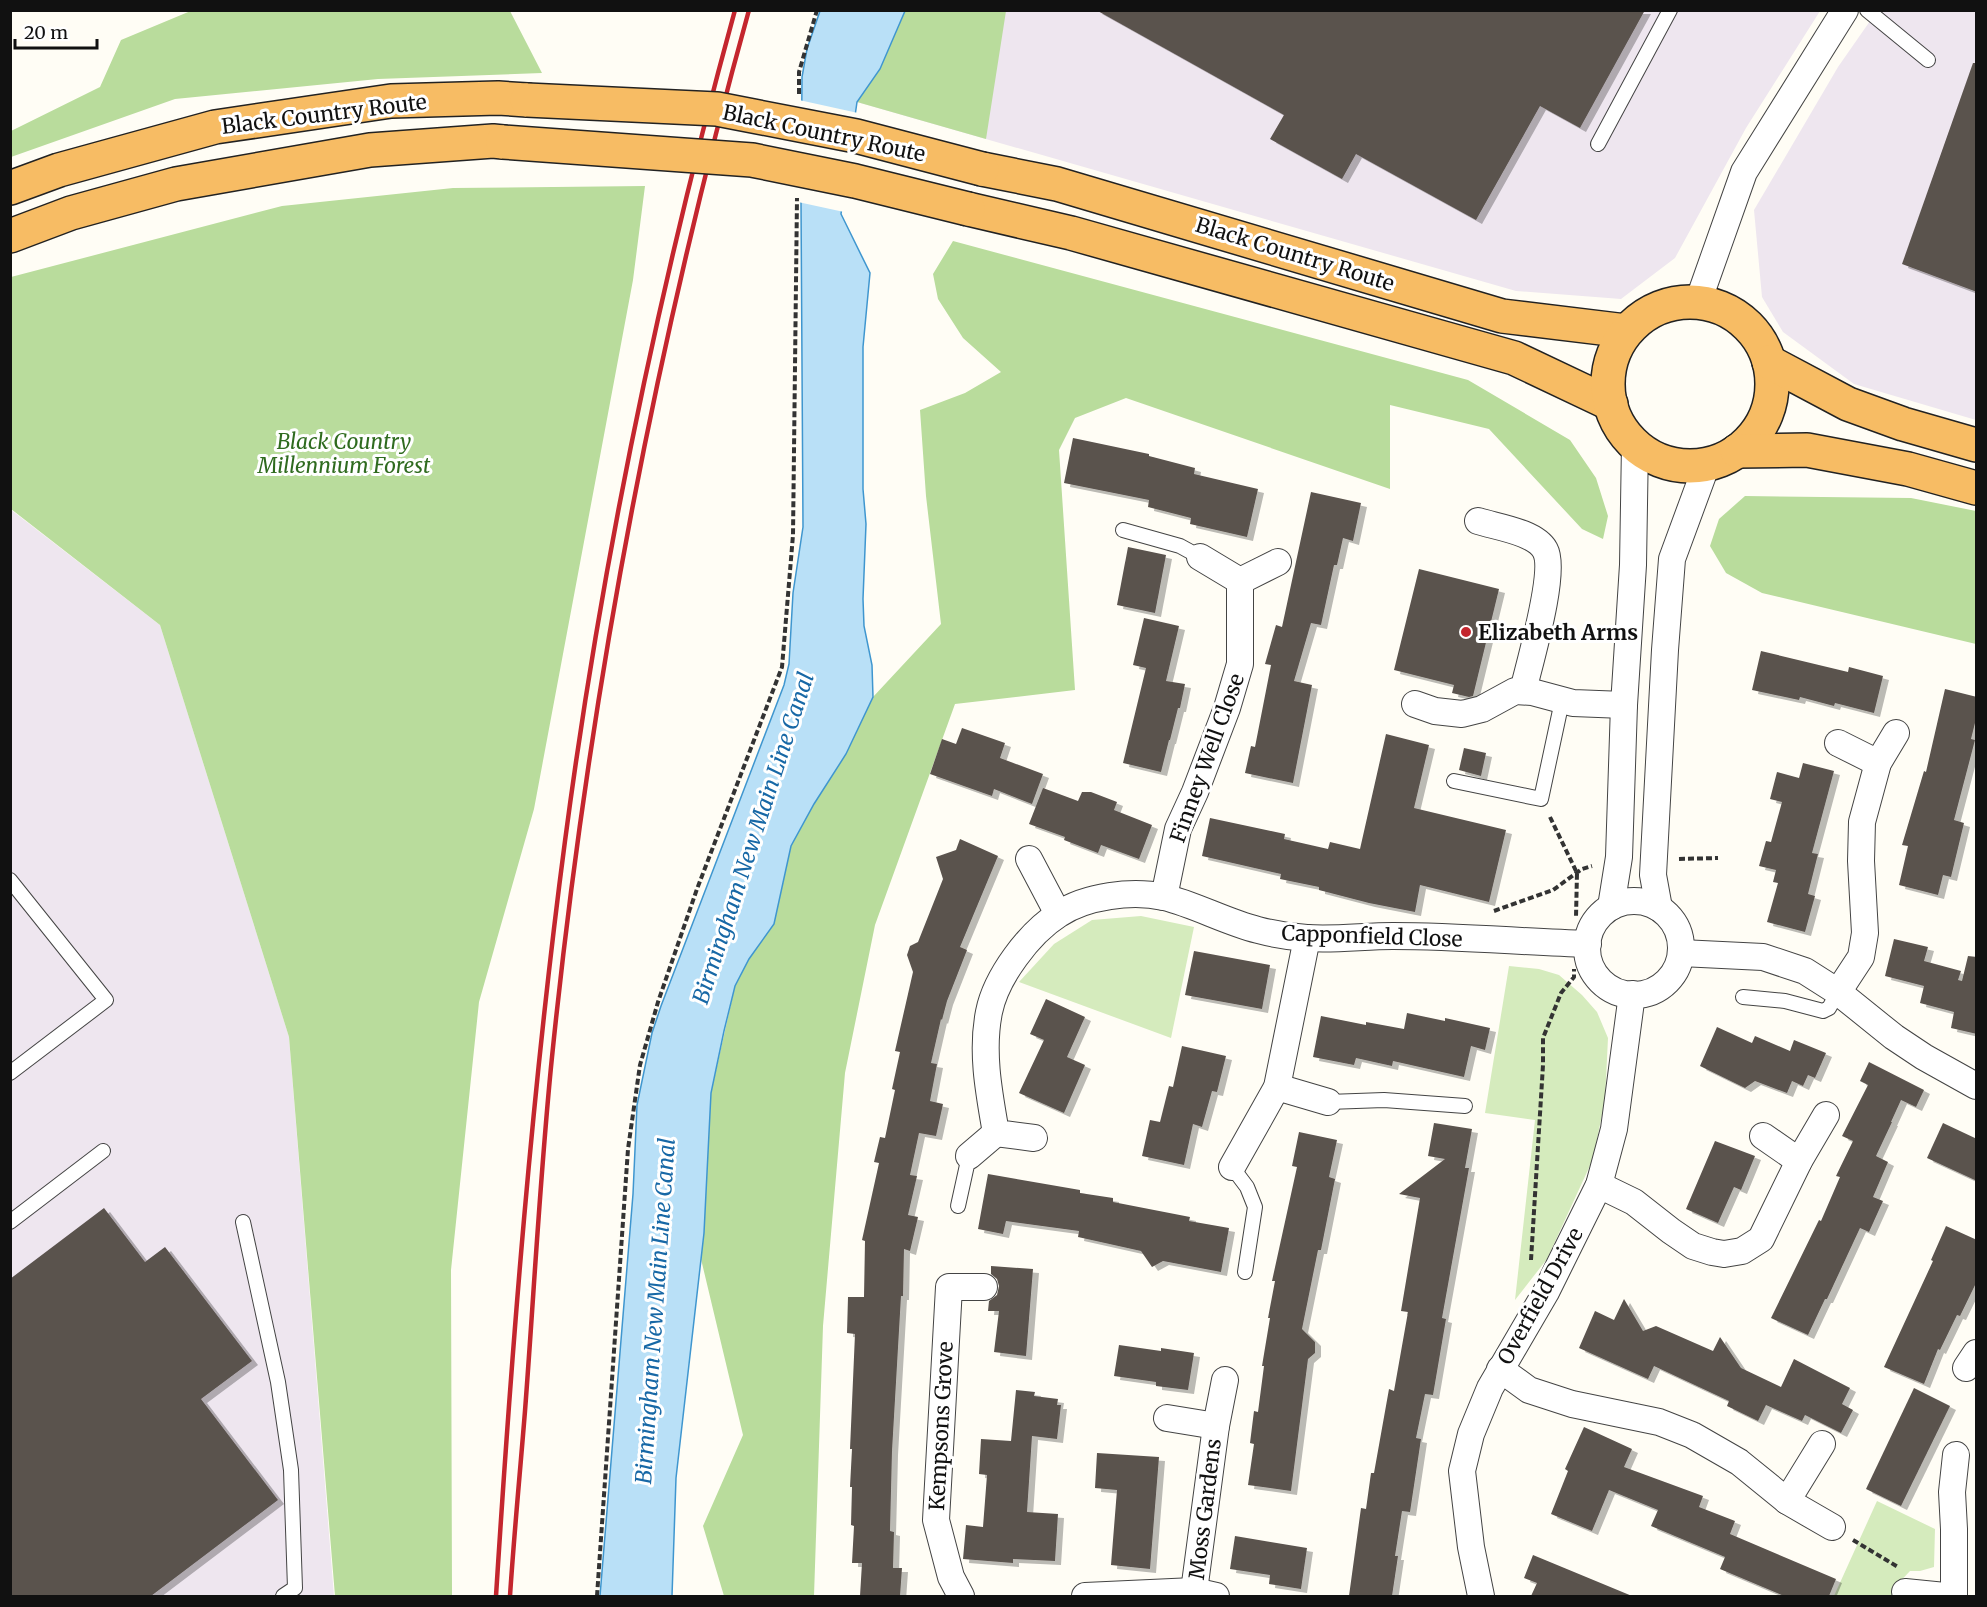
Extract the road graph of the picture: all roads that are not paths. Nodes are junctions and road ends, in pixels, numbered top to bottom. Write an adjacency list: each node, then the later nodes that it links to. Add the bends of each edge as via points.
1 (1670, 10): 5 (lane)
2 (1845, 10): 8 (street, via 1744,172)
3 (1867, 10): 4 (lane)
4 (1928, 60)
5 (1598, 144)
6 (10, 188): 9 (highway, Black Country Route, bridge, via 59,170 215,128 391,101 498,98 717,109 856,135 982,169 1057,184 1502,316)
7 (10, 236): 11 (highway, Black Country Route, bridge, via 70,213 176,184 370,150 493,141 752,160 1071,233 1514,358)
8 (1698, 302): 9 (highway, via 1660,307); 10 (highway, via 1726,310 1743,321)
9 (1626, 331): 11 (highway, via 1609,369)
10 (1769, 362): 13 (highway, via 1848,404); 14 (highway, via 1772,393 1765,418)
11 (1611, 404): 12 (highway, via 1623,430)
12 (1635, 444): 15 (highway, via 1668,462); 25 (street, via 1634,565)
13 (1977, 445)
14 (1737, 451): 15 (highway); 16 (highway, via 1807,450)
15 (1707, 464): 34 (street, via 1672,559 1653,875)
16 (1977, 488)
17 (1478, 521): 22 (street, via 1532,537 1545,550 1549,567)
18 (1123, 530): 19 (lane, via 1180,546)
19 (1200, 558): 21 (street)
20 (1278, 562): 21 (street)
21 (1240, 581): 32 (street, Finney Well Close, via 1240,664 1227,708 1178,829)
22 (1523, 691): 23 (street); 24 (street, via 1462,714)
23 (1562, 701): 25 (street); 29 (lane, via 1541,799)
24 (1415, 704)
25 (1623, 705): 33 (street, via 1619,857)
26 (1896, 733): 28 (street)
27 (1838, 743): 28 (street)
28 (1878, 762): 39 (street, via 1862,822 1862,957)
29 (1454, 781)
30 (1029, 858): 35 (street)
31 (10, 880): 42 (lane, via 106,1000)
32 (1164, 897): 35 (street, Capponfield Close, via 1112,897); 36 (street, Capponfield Close, via 1257,930)
33 (1611, 907): 34 (street, via 1639,901); 37 (street)
34 (1659, 908): 38 (street, via 1678,930)
35 (1058, 914): 48 (street, Capponfield Close, via 1012,962 989,1010 985,1060)
36 (1307, 938): 37 (street, Capponfield Close, via 1395,936); 44 (street)
37 (1581, 944): 40 (street, via 1596,974 1612,989)
38 (1681, 953): 39 (street, via 1763,957 1805,971); 40 (street, via 1674,974 1666,982 1651,992)
39 (1838, 992): 41 (lane, via 1823,1011 1785,1001); 43 (street, via 1894,1037)
40 (1632, 994): 55 (street, Overfield Drive, via 1614,1129)
41 (1743, 997)
42 (10, 1073)
43 (1977, 1086)
44 (1277, 1087): 45 (street); 54 (street)
45 (1328, 1102): 46 (lane, via 1384,1100)
46 (1464, 1106)
47 (1826, 1115): 53 (street)
48 (996, 1133): 50 (street); 52 (street)
49 (1763, 1136): 53 (street)
50 (1034, 1138)
51 (103, 1151): 57 (lane)
52 (969, 1156): 56 (lane)
53 (1800, 1161): 55 (street, via 1761,1239 1742,1251 1725,1254 1693,1246 1634,1202)
54 (1232, 1167): 59 (lane, via 1247,1187 1255,1207)
55 (1599, 1185): 61 (street, Overfield Drive, via 1546,1292)
56 (958, 1206)
57 (10, 1222)
58 (243, 1222): 71 (lane, via 278,1382 291,1470 295,1588)
59 (1245, 1272)
60 (984, 1287): 72 (street, Kempsons Grove, via 949,1287 936,1520 951,1578)
61 (1500, 1369): 67 (street, via 1529,1390 1572,1404 1659,1422 1692,1435 1739,1462); 74 (street, Overfield Drive, via 1471,1434 1462,1471)
62 (1225, 1380): 64 (street, Moss Gardens)
63 (1167, 1418): 64 (street, Moss Gardens)
64 (1215, 1426): 70 (street, Moss Gardens)
65 (1822, 1444): 67 (street)
66 (1956, 1455): 76 (street, via 1952,1492)
67 (1787, 1501): 68 (street)
68 (1832, 1527)
69 (1905, 1592): 75 (street)
70 (1205, 1594): 73 (street)
71 (283, 1596)
72 (961, 1596)
73 (1085, 1596)
74 (1481, 1596)
75 (1945, 1596)
76 (1954, 1596)

